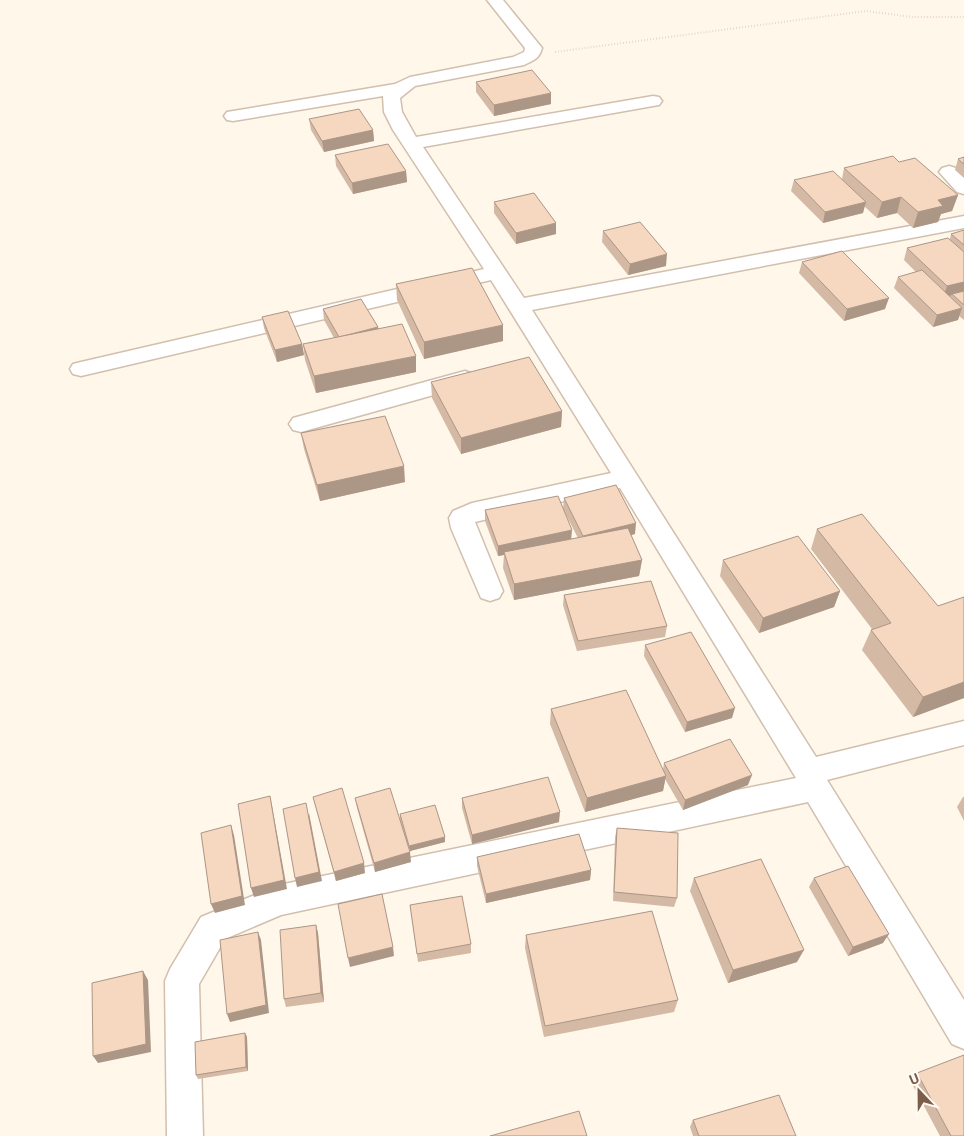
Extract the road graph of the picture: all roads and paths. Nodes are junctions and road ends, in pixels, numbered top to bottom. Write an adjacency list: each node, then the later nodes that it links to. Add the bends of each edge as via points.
1 (495, 0): 3 (street, via 534,48)
2 (964, 17): 3 (path, via 912,17 866,11)
3 (532, 55): 4 (street, via 518,61 410,82)
4 (400, 88): 6 (street); 7 (street, via 391,98 393,112)
5 (652, 101): 7 (street)
6 (234, 116)
7 (412, 143): 11 (street)
8 (949, 172): 9 (street)
9 (964, 188)
10 (964, 222): 12 (street)
11 (497, 272): 12 (street); 13 (street)
12 (518, 306): 16 (street, via 540,358)
13 (81, 369)
14 (483, 374): 15 (street)
15 (301, 424)
16 (627, 478): 17 (street, via 472,512 462,518); 19 (street)
17 (490, 592)
18 (964, 733): 19 (street)
19 (812, 779): 20 (street); 21 (street, via 279,900 213,928 182,981)
20 (964, 1032)
21 (184, 1136)

